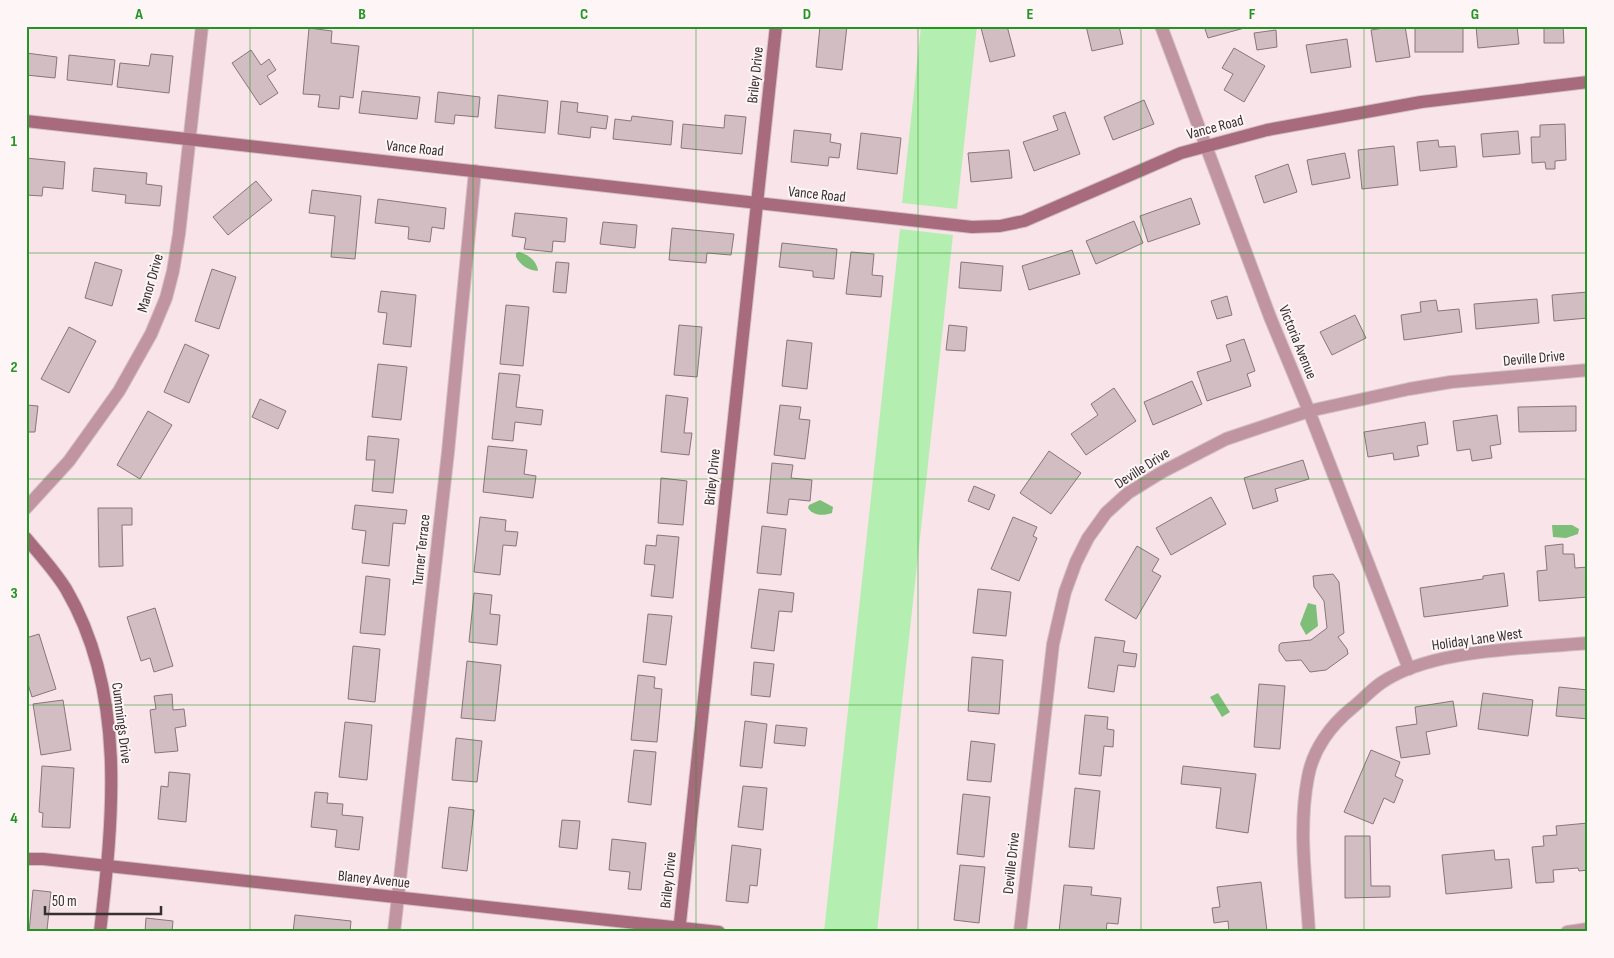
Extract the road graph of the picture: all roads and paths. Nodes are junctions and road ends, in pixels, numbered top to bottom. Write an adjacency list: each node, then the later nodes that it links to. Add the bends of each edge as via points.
1 (202, 26): 6 (street, Manor Drive)
2 (776, 26): 9 (street, Briley Drive)
3 (1161, 26): 7 (street, Victoria Avenue)
4 (1588, 82): 7 (street, Vance Road, via 1421,102 1268,130)
5 (26, 121): 6 (street, Vance Road)
6 (190, 139): 8 (street, Vance Road); 12 (street, Manor Drive, via 173,271 151,334 119,391 69,461)
7 (1206, 146): 9 (street, Vance Road, via 1181,153 1024,221 1000,226 972,227); 11 (street, Victoria Avenue)
8 (475, 171): 9 (street, Vance Road); 18 (street, Turner Terrace, via 448,452)
9 (758, 204): 20 (street, Briley Drive)
10 (1588, 370): 11 (street, Deville Drive, via 1451,382)
11 (1309, 411): 15 (street, Victoria Avenue); 24 (street, Deville Drive, via 1226,440 1162,472 1128,493 1106,513 1088,538 1065,592 1053,644)
12 (26, 508)
13 (26, 538): 17 (street, Cummings Drive, via 66,589 90,641 106,703 112,782)
14 (1588, 643): 15 (street, Holiday Lane West, via 1471,653 1433,660)
15 (1410, 669): 25 (street, Holiday Lane West, via 1382,683 1341,718 1315,755 1308,776 1303,836)
16 (26, 859): 17 (street, Blaney Avenue)
17 (108, 866): 18 (street, Blaney Avenue); 21 (street, Cummings Drive)
18 (398, 898): 20 (street, Blaney Avenue); 22 (street, Turner Terrace)
19 (1588, 929): 26 (street)
20 (679, 930): 23 (street, Blaney Avenue)
21 (100, 932)
22 (394, 932)
23 (719, 932)
24 (1020, 932)
25 (1309, 932)
26 (1567, 932)

